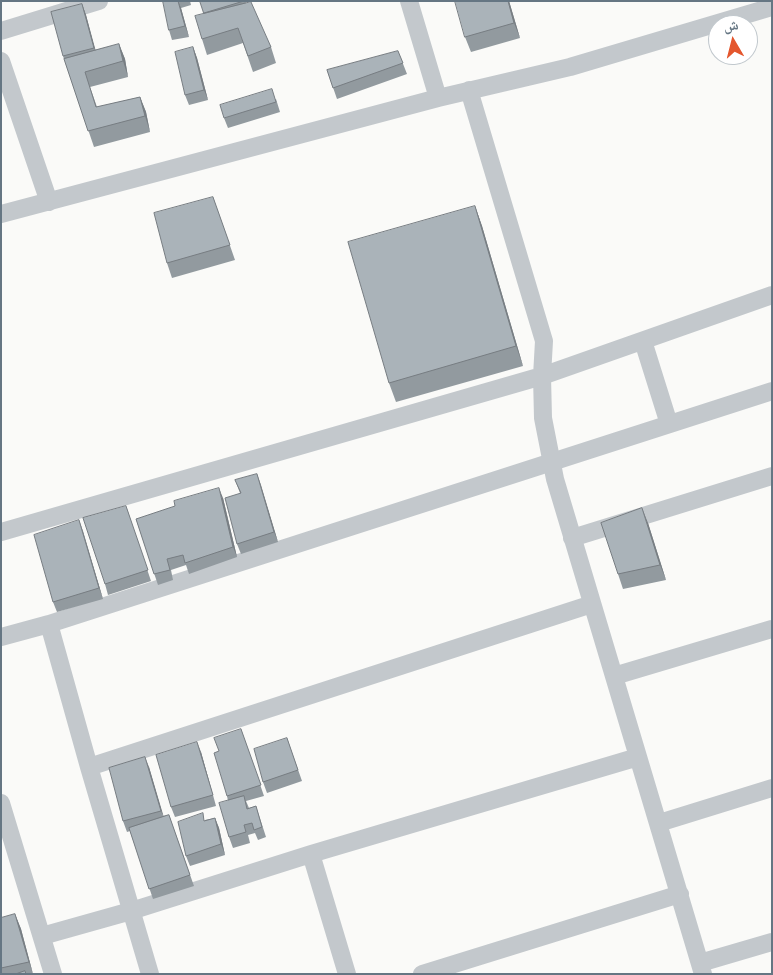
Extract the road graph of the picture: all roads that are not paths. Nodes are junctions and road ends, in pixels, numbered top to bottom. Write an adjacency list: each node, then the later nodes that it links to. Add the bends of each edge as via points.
1 (99, 1): 4 (street)
2 (409, 1): 7 (street)
3 (772, 7): 6 (street, via 570,67)
4 (1, 31)
5 (1, 61): 8 (street)
6 (469, 90): 7 (street); 12 (street, via 544,341)
7 (438, 98): 8 (street)
8 (49, 202): 9 (street)
9 (1, 214)
10 (772, 295): 11 (street)
11 (643, 341): 12 (street); 14 (street)
12 (542, 376): 15 (street, via 543,418); 17 (street)
13 (772, 391): 14 (street)
14 (670, 424): 15 (street)
15 (551, 462): 18 (street); 20 (street)
16 (772, 476): 18 (street)
17 (1, 532)
18 (572, 538): 19 (street)
19 (592, 604): 23 (street); 25 (street)
20 (49, 624): 22 (street); 25 (street)
21 (772, 629): 23 (street)
22 (1, 638)
23 (614, 676): 24 (street)
24 (638, 757): 28 (street); 29 (street)
25 (88, 767): 31 (street)
26 (772, 788): 28 (street)
27 (1, 803): 32 (street)
28 (659, 823): 30 (street)
29 (311, 854): 31 (street); 37 (street)
30 (680, 894): 34 (street); 38 (street)
31 (131, 911): 32 (street); 36 (street)
32 (42, 936): 35 (street)
33 (772, 942): 34 (street)
34 (702, 969)
35 (53, 974)
36 (150, 974)
37 (347, 974)
38 (422, 974)

